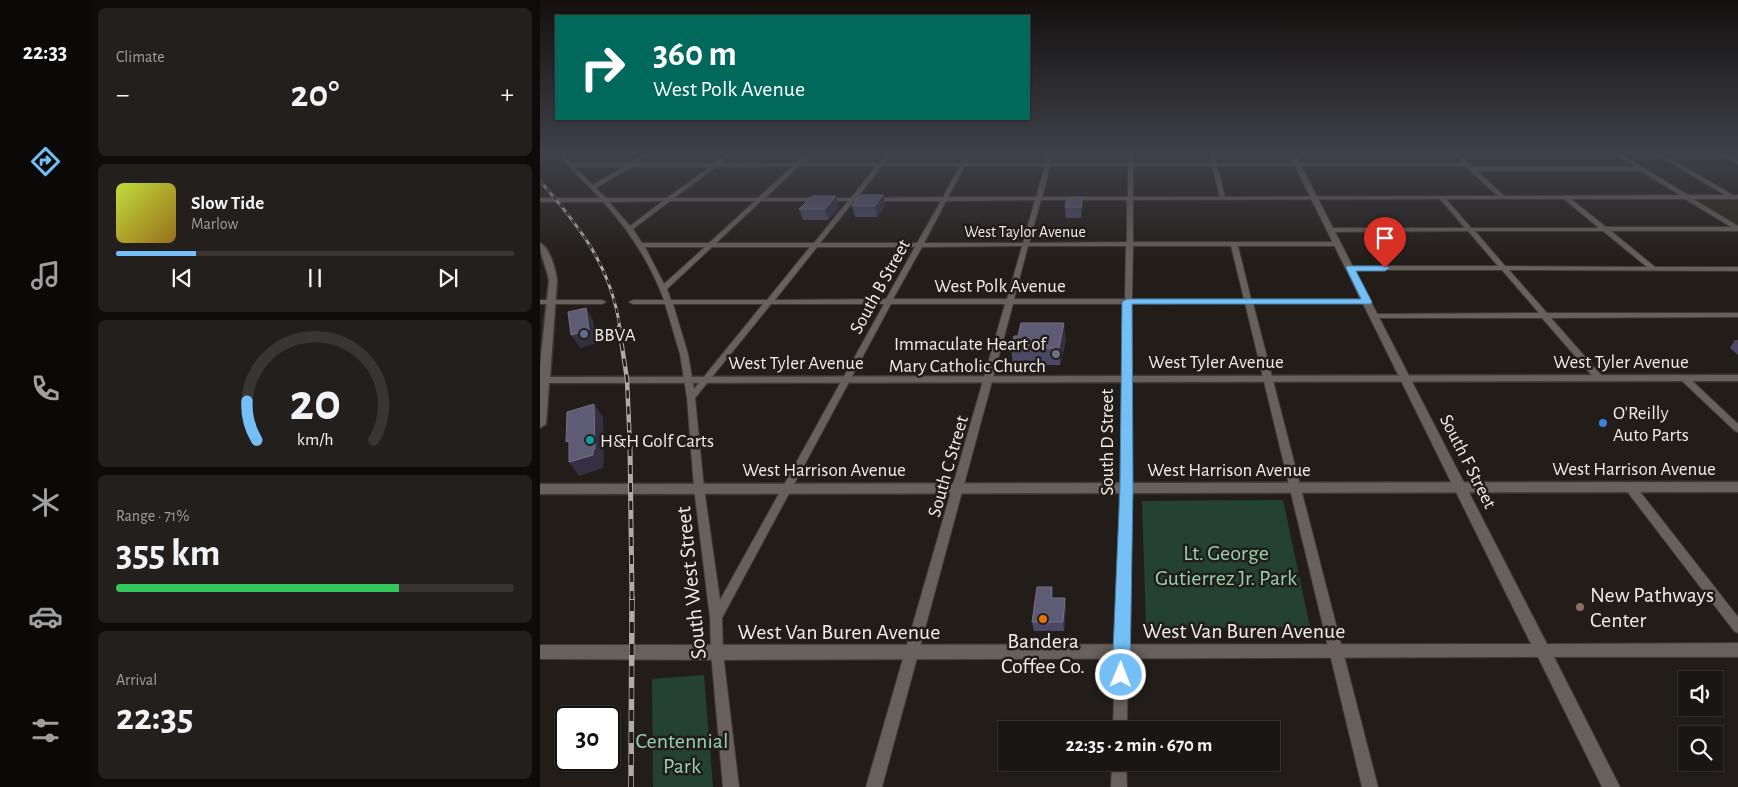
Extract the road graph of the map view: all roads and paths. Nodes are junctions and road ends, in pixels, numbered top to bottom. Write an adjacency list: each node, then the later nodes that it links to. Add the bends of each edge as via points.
1 (595, 191): 22 (street)
2 (681, 191): 23 (street)
3 (771, 191): 24 (street)
4 (860, 191): 25 (street)
5 (950, 191): 26 (street, South B Street)
6 (1041, 191): 18 (street, South C Street)
7 (1130, 191): 19 (street, South D Street)
8 (1221, 191): 27 (street)
9 (1310, 191): 20 (street, South F Street)
10 (1495, 191): 13 (street)
11 (1676, 191): 15 (street)
12 (1724, 191): 16 (street)
13 (1502, 197): 14 (street); 17 (street)
14 (1565, 197): 15 (street); 32 (street)
15 (1686, 197): 16 (street); 29 (street)
16 (1735, 197)
17 (1442, 198): 20 (street); 31 (street)
18 (1039, 199): 19 (street); 26 (street); 34 (street, South C Street)
19 (1130, 199): 27 (street); 41 (street, South D Street)
20 (1314, 199): 27 (street); 30 (street, South F Street)
21 (540, 200): 22 (street)
22 (604, 200): 23 (street); 28 (street)
23 (669, 200): 24 (street); 28 (street)
24 (761, 200): 25 (street); 39 (street)
25 (853, 200): 26 (street); 40 (street)
26 (945, 200): 33 (street, South B Street)
27 (1223, 200)
28 (630, 229): 38 (street)
29 (1738, 229): 32 (street)
30 (1330, 230): 31 (street); 36 (street, South F Street)
31 (1469, 230): 32 (street); 43 (street)
32 (1606, 230): 44 (street)
33 (921, 244): 34 (street, West Taylor Avenue); 40 (street, West Taylor Avenue); 52 (street, South B Street)
34 (1026, 244): 41 (street, West Taylor Avenue); 53 (street, South C Street)
35 (1234, 244): 36 (street, West Taylor Avenue); 41 (street, West Taylor Avenue); 47 (street)
36 (1337, 244): 42 (street, South F Street)
37 (540, 245): 56 (main road, via 552,270)
38 (640, 245): 39 (street, West Taylor Avenue); 46 (street)
39 (713, 245): 40 (street, West Taylor Avenue); 46 (street)
40 (816, 245): 51 (street)
41 (1130, 245): 54 (street, South D Street)
42 (1350, 268): 43 (street); 55 (street, South F Street)
43 (1504, 269): 44 (street); 58 (street)
44 (1654, 269): 45 (street)
45 (1738, 269)
46 (663, 290): 50 (street)
47 (1249, 301): 54 (street, West Polk Avenue); 55 (street, West Polk Avenue); 70 (street)
48 (602, 302): 56 (street)
49 (633, 302): 50 (street, West Polk Avenue)
50 (669, 302): 51 (street, West Polk Avenue); 65 (street)
51 (770, 302): 52 (street, West Polk Avenue); 66 (street)
52 (890, 302): 53 (street, West Polk Avenue); 67 (street, South B Street)
53 (1011, 302): 54 (street, West Polk Avenue); 68 (street, South C Street)
54 (1127, 302): 69 (street, South D Street)
55 (1367, 302): 59 (street, South F Street)
56 (543, 303): 57 (main road)
57 (545, 315): 71 (main road)
58 (1543, 315): 59 (street); 60 (street); 62 (street)
59 (1375, 316): 61 (street, South F Street)
60 (1736, 316)
61 (1404, 378): 62 (main road, West Tyler Avenue); 70 (main road, West Tyler Avenue); 76 (street, South F Street)
62 (1599, 378): 63 (main road, West Tyler Avenue)
63 (1684, 378): 64 (main road, West Tyler Avenue); 75 (street)
64 (1738, 378)
65 (689, 379): 66 (main road, West Tyler Avenue); 71 (main road, West Tyler Avenue); 72 (street, South West Street)
66 (707, 379): 67 (main road, West Tyler Avenue); 72 (street)
67 (847, 379): 68 (main road, West Tyler Avenue); 81 (street, South B Street)
68 (990, 379): 69 (main road, West Tyler Avenue); 82 (street, South C Street)
69 (1127, 379): 70 (main road, West Tyler Avenue); 83 (street, South D Street)
70 (1269, 379): 84 (street)
71 (542, 380): 73 (main road)
72 (691, 398): 80 (street, South West Street)
73 (542, 404): 74 (main road)
74 (540, 424)
75 (1738, 429)
76 (1460, 487): 77 (main road, West Harrison Avenue); 84 (main road, West Harrison Avenue); 91 (street, South F Street)
77 (1630, 487): 78 (main road, West Harrison Avenue); 86 (street)
78 (1738, 487)
79 (540, 488): 80 (main road, West Harrison Avenue)
80 (699, 488): 81 (main road, West Harrison Avenue); 85 (street, South West Street)
81 (789, 488): 82 (main road, West Harrison Avenue); 85 (street, South B Street)
82 (959, 488): 83 (main road, West Harrison Avenue); 88 (street, South C Street)
83 (1126, 488): 84 (main road, West Harrison Avenue); 89 (street, South D Street)
84 (1296, 488): 90 (street)
85 (716, 618): 93 (street, South West Street)
86 (1738, 627)
87 (1738, 650): 91 (street, West Van Buren Avenue)
88 (912, 651): 89 (street, West Van Buren Avenue); 93 (street, West Van Buren Avenue); 97 (street, South C Street)
89 (1122, 651): 90 (street, West Van Buren Avenue); 94 (street, South D Street)
90 (1336, 651): 91 (street, West Van Buren Avenue); 99 (street)
91 (1544, 651): 100 (street, South F Street)
92 (540, 652): 93 (street, West Van Buren Avenue)
93 (717, 653): 96 (street, South West Street)
94 (1120, 721)
95 (1119, 771): 98 (street)
96 (731, 787)
97 (874, 787)
98 (1118, 787)
99 (1370, 787)
100 (1611, 787)

